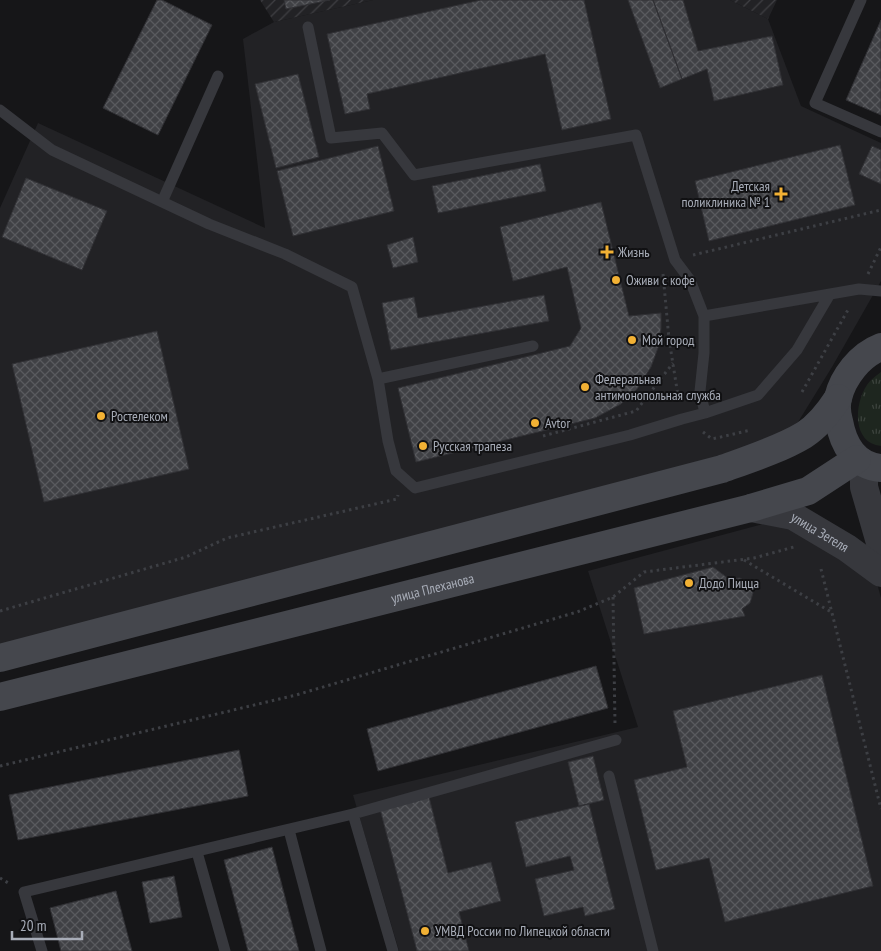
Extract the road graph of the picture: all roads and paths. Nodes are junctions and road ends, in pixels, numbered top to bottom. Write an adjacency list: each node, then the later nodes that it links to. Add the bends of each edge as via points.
1 (861, 0): 6 (lane, via 815,103)
2 (308, 27): 10 (lane, via 331,138 382,133 414,175 636,135 675,260 690,280)
3 (218, 76): 7 (lane)
4 (3, 112): 5 (lane); 7 (lane, via 52,150)
5 (0, 125)
6 (881, 132)
7 (162, 202): 16 (lane, via 352,287)
8 (881, 291): 9 (lane)
9 (830, 294): 10 (lane); 19 (lane, via 797,350 758,395)
10 (704, 316): 19 (lane, via 700,391)
11 (881, 326): 13 (main road)
12 (533, 346): 16 (lane)
13 (874, 351): 18 (main road, via 851,371)
14 (822, 357): 17 (path)
15 (673, 363): 21 (path, via 636,411)
16 (378, 379): 24 (lane, via 396,471)
17 (802, 392)
18 (838, 398): 23 (main road, via 837,410 844,442); 34 (main road, via 804,435 760,456 722,469)
19 (706, 414): 24 (lane, via 415,488)
20 (755, 428): 22 (path)
21 (543, 436)
22 (712, 439)
23 (867, 464): 25 (main road, улица Плеханова, via 808,491); 26 (street, via 864,487)
24 (405, 479): 32 (path, via 397,498 227,538 186,557)
25 (751, 508): 30 (street, улица Зегеля, via 793,516); 35 (main road, улица Плеханова)
26 (881, 546)
27 (794, 547): 28 (path)
28 (743, 559): 31 (path, via 644,572); 33 (path)
29 (821, 569): 33 (path)
30 (881, 573)
31 (613, 597): 36 (path); 37 (path, via 577,612 296,695)
32 (0, 611)
33 (832, 612): 39 (path)
34 (0, 658)
35 (0, 697)
36 (616, 740): 40 (lane)
37 (0, 766)
38 (609, 776): 47 (lane)
39 (881, 809)
40 (353, 814): 41 (lane); 46 (lane)
41 (289, 830): 42 (lane); 45 (lane)
42 (197, 852): 43 (lane, via 24,892); 44 (lane)
43 (42, 951)
44 (225, 951)
45 (321, 951)
46 (393, 951)
47 (653, 951)

